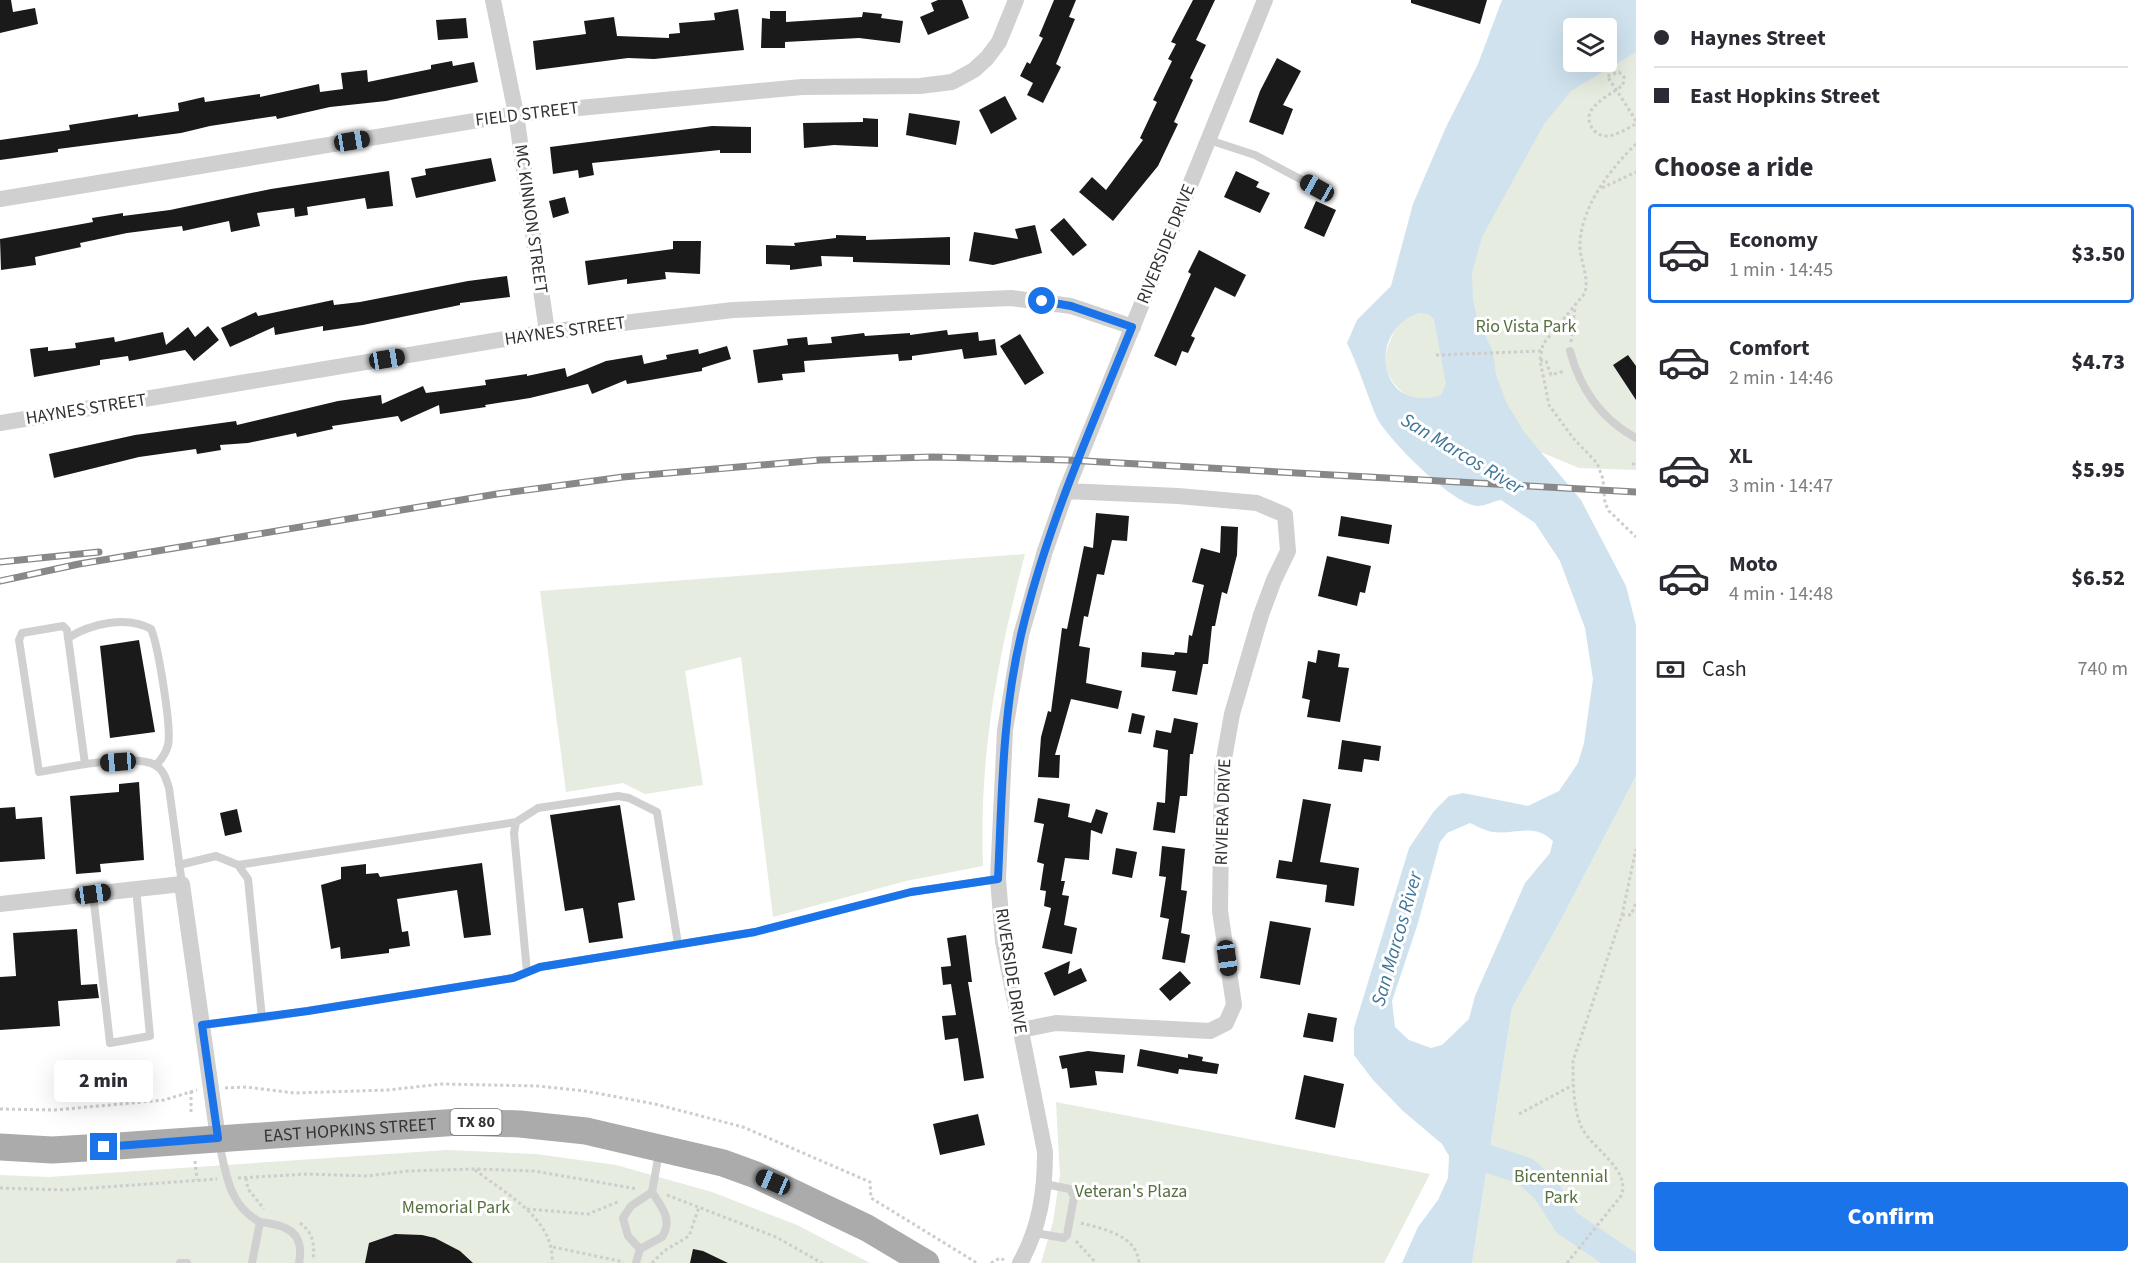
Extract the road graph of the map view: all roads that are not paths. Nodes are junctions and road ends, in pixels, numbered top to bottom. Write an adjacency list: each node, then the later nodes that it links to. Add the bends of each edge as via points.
1 (493, 0): 4 (street, MC KINNON STREET)
2 (1016, 0): 4 (street, FIELD STREET, via 999,42 987,58 952,82 802,87)
3 (1265, 0): 5 (street, RIVERSIDE DRIVE)
4 (516, 114): 7 (street, FIELD STREET); 9 (street, MC KINNON STREET)
5 (1209, 140): 6 (lane, via 1256,155); 8 (street, RIVERSIDE DRIVE)
6 (1317, 188)
7 (0, 199)
8 (1132, 327): 9 (street, HAYNES STREET, via 1071,306 984,298 733,310); 13 (street, RIVERSIDE DRIVE)
9 (547, 332): 11 (street, HAYNES STREET)
10 (1570, 351): 12 (lane, via 1588,395 1608,420)
11 (0, 423)
12 (1636, 438)
13 (1066, 491): 20 (street, RIVERSIDE DRIVE, via 1021,635 1005,730); 29 (street, RIVIERA DRIVE, via 1257,503 1285,515 1288,551 1259,625 1233,714 1222,770 1220,911 1233,1005 1226,1023 1210,1031 1056,1023)
14 (68, 638): 15 (lane); 15 (lane, via 63,626 22,633 19,640 39,772); 16 (lane, via 98,625 134,622 151,629 169,734 164,757)
15 (85, 764): 16 (lane, via 135,760)
16 (156, 765): 18 (lane, via 169,788)
17 (516, 822): 19 (lane); 25 (lane, via 538,808 618,796 657,812); 26 (lane)
18 (179, 865): 19 (lane, via 216,856); 21 (lane)
19 (238, 865): 27 (lane, via 248,879)
20 (998, 879): 25 (lane, via 911,892 755,932); 29 (street, RIVERSIDE DRIVE, via 1003,941)
21 (182, 884): 22 (street); 28 (street)
22 (136, 888): 23 (street); 23 (lane, via 150,1036 110,1043)
23 (93, 894): 24 (street)
24 (0, 904)
25 (678, 944): 26 (lane)
26 (527, 972): 27 (lane, via 513,978)
27 (262, 1018): 28 (lane)
28 (202, 1025): 30 (street)
29 (1021, 1030): 33 (street, RIVERSIDE DRIVE, via 1045,1152)
30 (218, 1138): 31 (main road, EAST HOPKINS STREET / TX 80, via 52,1150); 32 (main road, EAST HOPKINS STREET / TX 80, via 459,1122 586,1131); 35 (lane, via 227,1179 239,1207)
31 (0, 1147)
32 (660, 1147): 34 (lane); 44 (main road, EAST HOPKINS STREET / TX 80, via 723,1163 789,1189)
33 (1045, 1184): 36 (street, RIVERSIDE DRIVE); 36 (lane, via 1071,1189 1074,1197 1070,1221 1064,1238)
34 (652, 1192): 37 (lane, via 668,1223 662,1237); 37 (lane, via 631,1206 623,1218 628,1236)
35 (260, 1222): 41 (lane); 42 (lane, via 285,1228 298,1237 302,1249)
36 (1035, 1233): 38 (street, RIVERSIDE DRIVE)
37 (640, 1249): 43 (lane)
38 (1013, 1262)
39 (180, 1263): 40 (lane)
40 (187, 1263)
41 (252, 1263)
42 (299, 1263)
43 (636, 1263)
44 (926, 1263)

